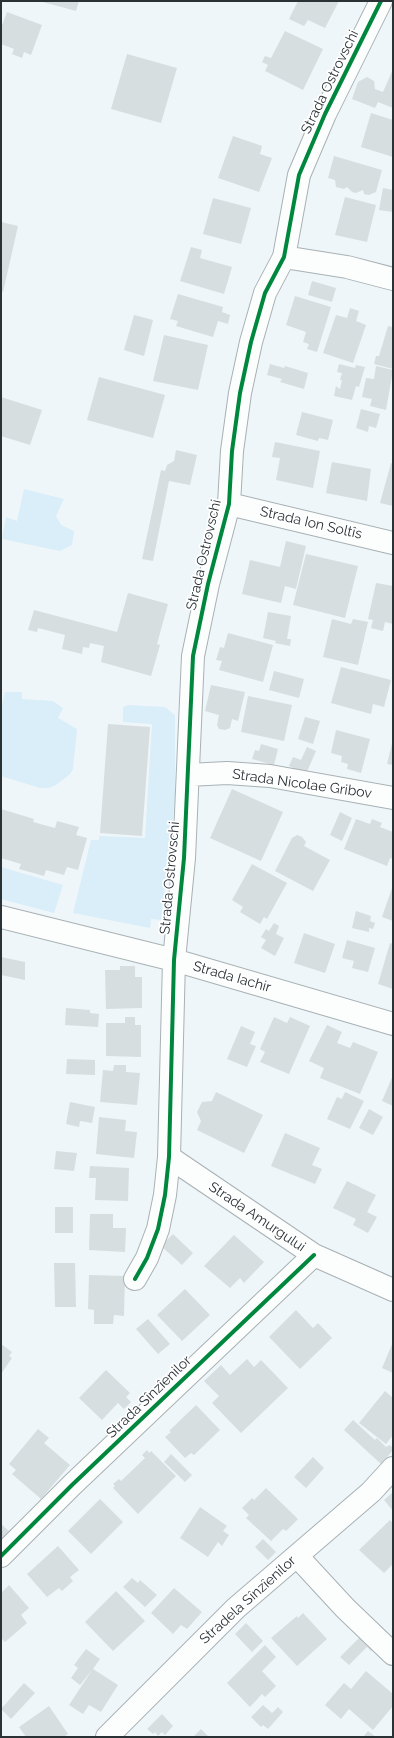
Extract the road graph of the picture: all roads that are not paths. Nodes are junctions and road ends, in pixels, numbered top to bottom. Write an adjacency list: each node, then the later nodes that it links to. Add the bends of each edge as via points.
1 (382, 1): 2 (street, Strada Ostrovschi, via 324,114 299,175)
2 (284, 258): 3 (street, via 347,267); 4 (street, Strada Ostrovschi, via 265,293 251,342 240,393 232,451)
3 (393, 279)
4 (229, 504): 5 (street, Strada Ion Soltîs); 6 (street, Strada Ostrovschi, via 193,656)
5 (393, 543)
6 (188, 775): 7 (street, Strada Nicolae Gribov, via 227,773 270,776); 9 (street, Strada Ostrovschi, via 184,858)
7 (393, 798)
8 (1, 917): 9 (street, Strada Iachir)
9 (174, 960): 10 (street, Strada Iachir); 11 (street, Strada Ostrovschi)
10 (393, 1024)
11 (169, 1157): 12 (street, Strada Amurgului); 13 (street, Strada Ostrovschi, via 158,1229 147,1258)
12 (314, 1254): 14 (street, Strada Amurgului); 16 (street, Strada Sînzîenilor)
13 (135, 1279)
14 (393, 1290)
15 (393, 1468): 17 (street, Stradela Sînzîenilor, via 371,1492)
16 (1, 1556)
17 (297, 1556): 18 (street, via 345,1608); 19 (street, Stradela Sînzîenilor, via 236,1608)
18 (393, 1654)
19 (107, 1737)

